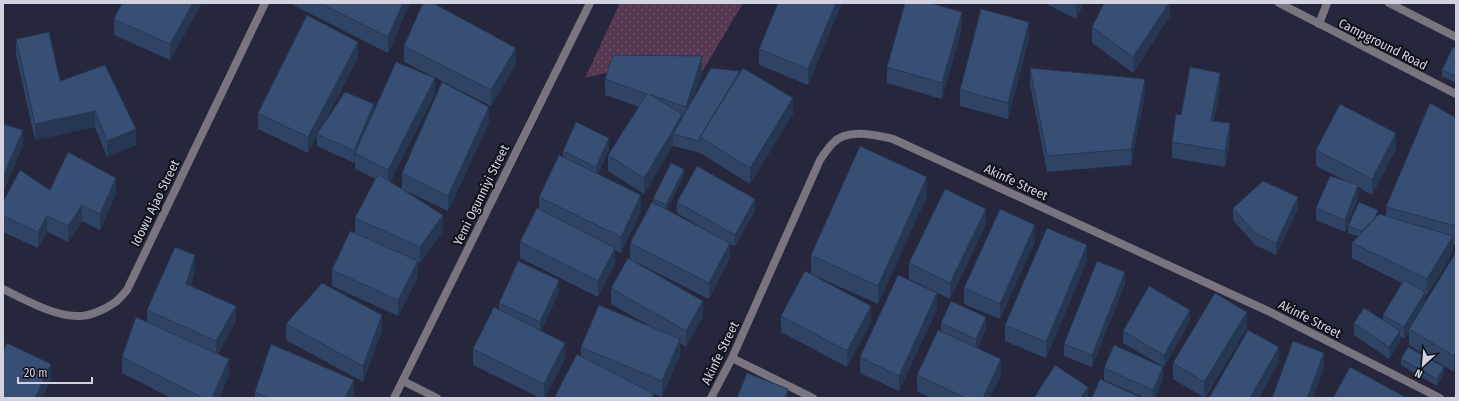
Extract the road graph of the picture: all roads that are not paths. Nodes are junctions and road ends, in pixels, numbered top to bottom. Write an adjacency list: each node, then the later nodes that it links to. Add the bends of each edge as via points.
1 (265, 3): 9 (street, Idowu Ajao Street, via 127,290 114,303 96,312 76,316 55,312)
2 (590, 3): 11 (street, Yemi Ogunniyi Street)
3 (1279, 3): 6 (street, Campground Road)
4 (1327, 3): 6 (street)
5 (1389, 3): 7 (street)
6 (1319, 24): 8 (street, Campground Road)
7 (1456, 36)
8 (1456, 94)
9 (3, 290)
10 (732, 358): 14 (street, Akinfe Street); 15 (street); 16 (street, Akinfe Street, via 820,160 834,141 847,135 868,133 893,139 1268,311)
11 (402, 380): 12 (street, Yemi Ogunniyi Street); 13 (street)
12 (394, 398)
13 (437, 398)
14 (712, 398)
15 (813, 398)
16 (1440, 398)

